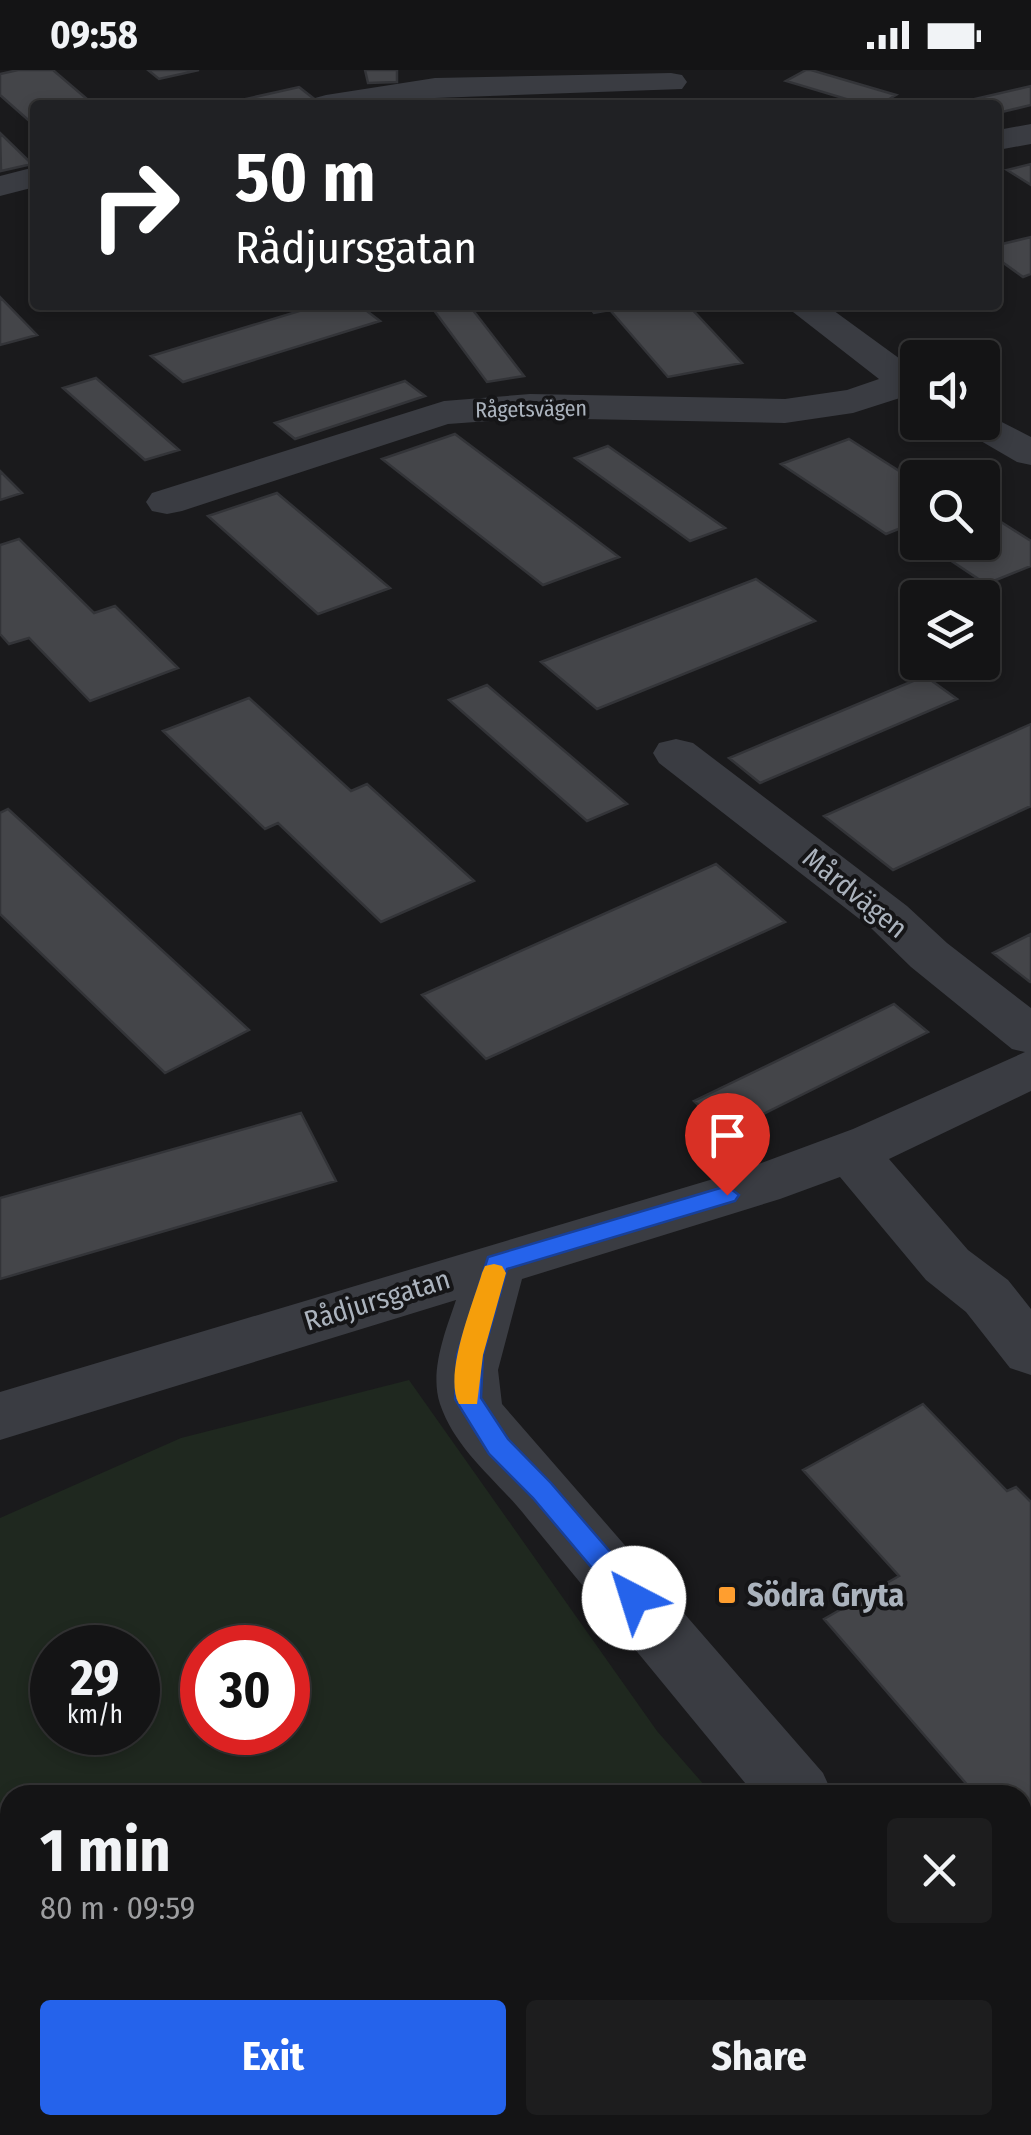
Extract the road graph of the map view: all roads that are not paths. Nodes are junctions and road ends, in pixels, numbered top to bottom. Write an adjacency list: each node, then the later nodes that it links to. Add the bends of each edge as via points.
1 (673, 86): 2 (street, via 450,87)
2 (360, 100)
3 (1031, 134): 4 (street)
4 (1002, 139)
5 (30, 178): 6 (street)
6 (0, 186)
7 (809, 310): 8 (street)
8 (900, 377)
9 (900, 389): 12 (street, Rågetsvägen, via 784,411 530,406 444,414)
10 (1000, 435): 11 (street)
11 (1031, 452)
12 (167, 502)
13 (676, 753): 14 (street, Mårdvägen)
14 (1031, 1036)
15 (1031, 1070): 16 (street, Rådjursgatan)
16 (850, 1151): 17 (street, Rådjursgatan, via 760,1185); 18 (street)
17 (496, 1264): 19 (street, Rådjursgatan); 20 (street, via 470,1355 468,1399 498,1446)
18 (1031, 1352)
19 (0, 1416)
20 (790, 1785)

